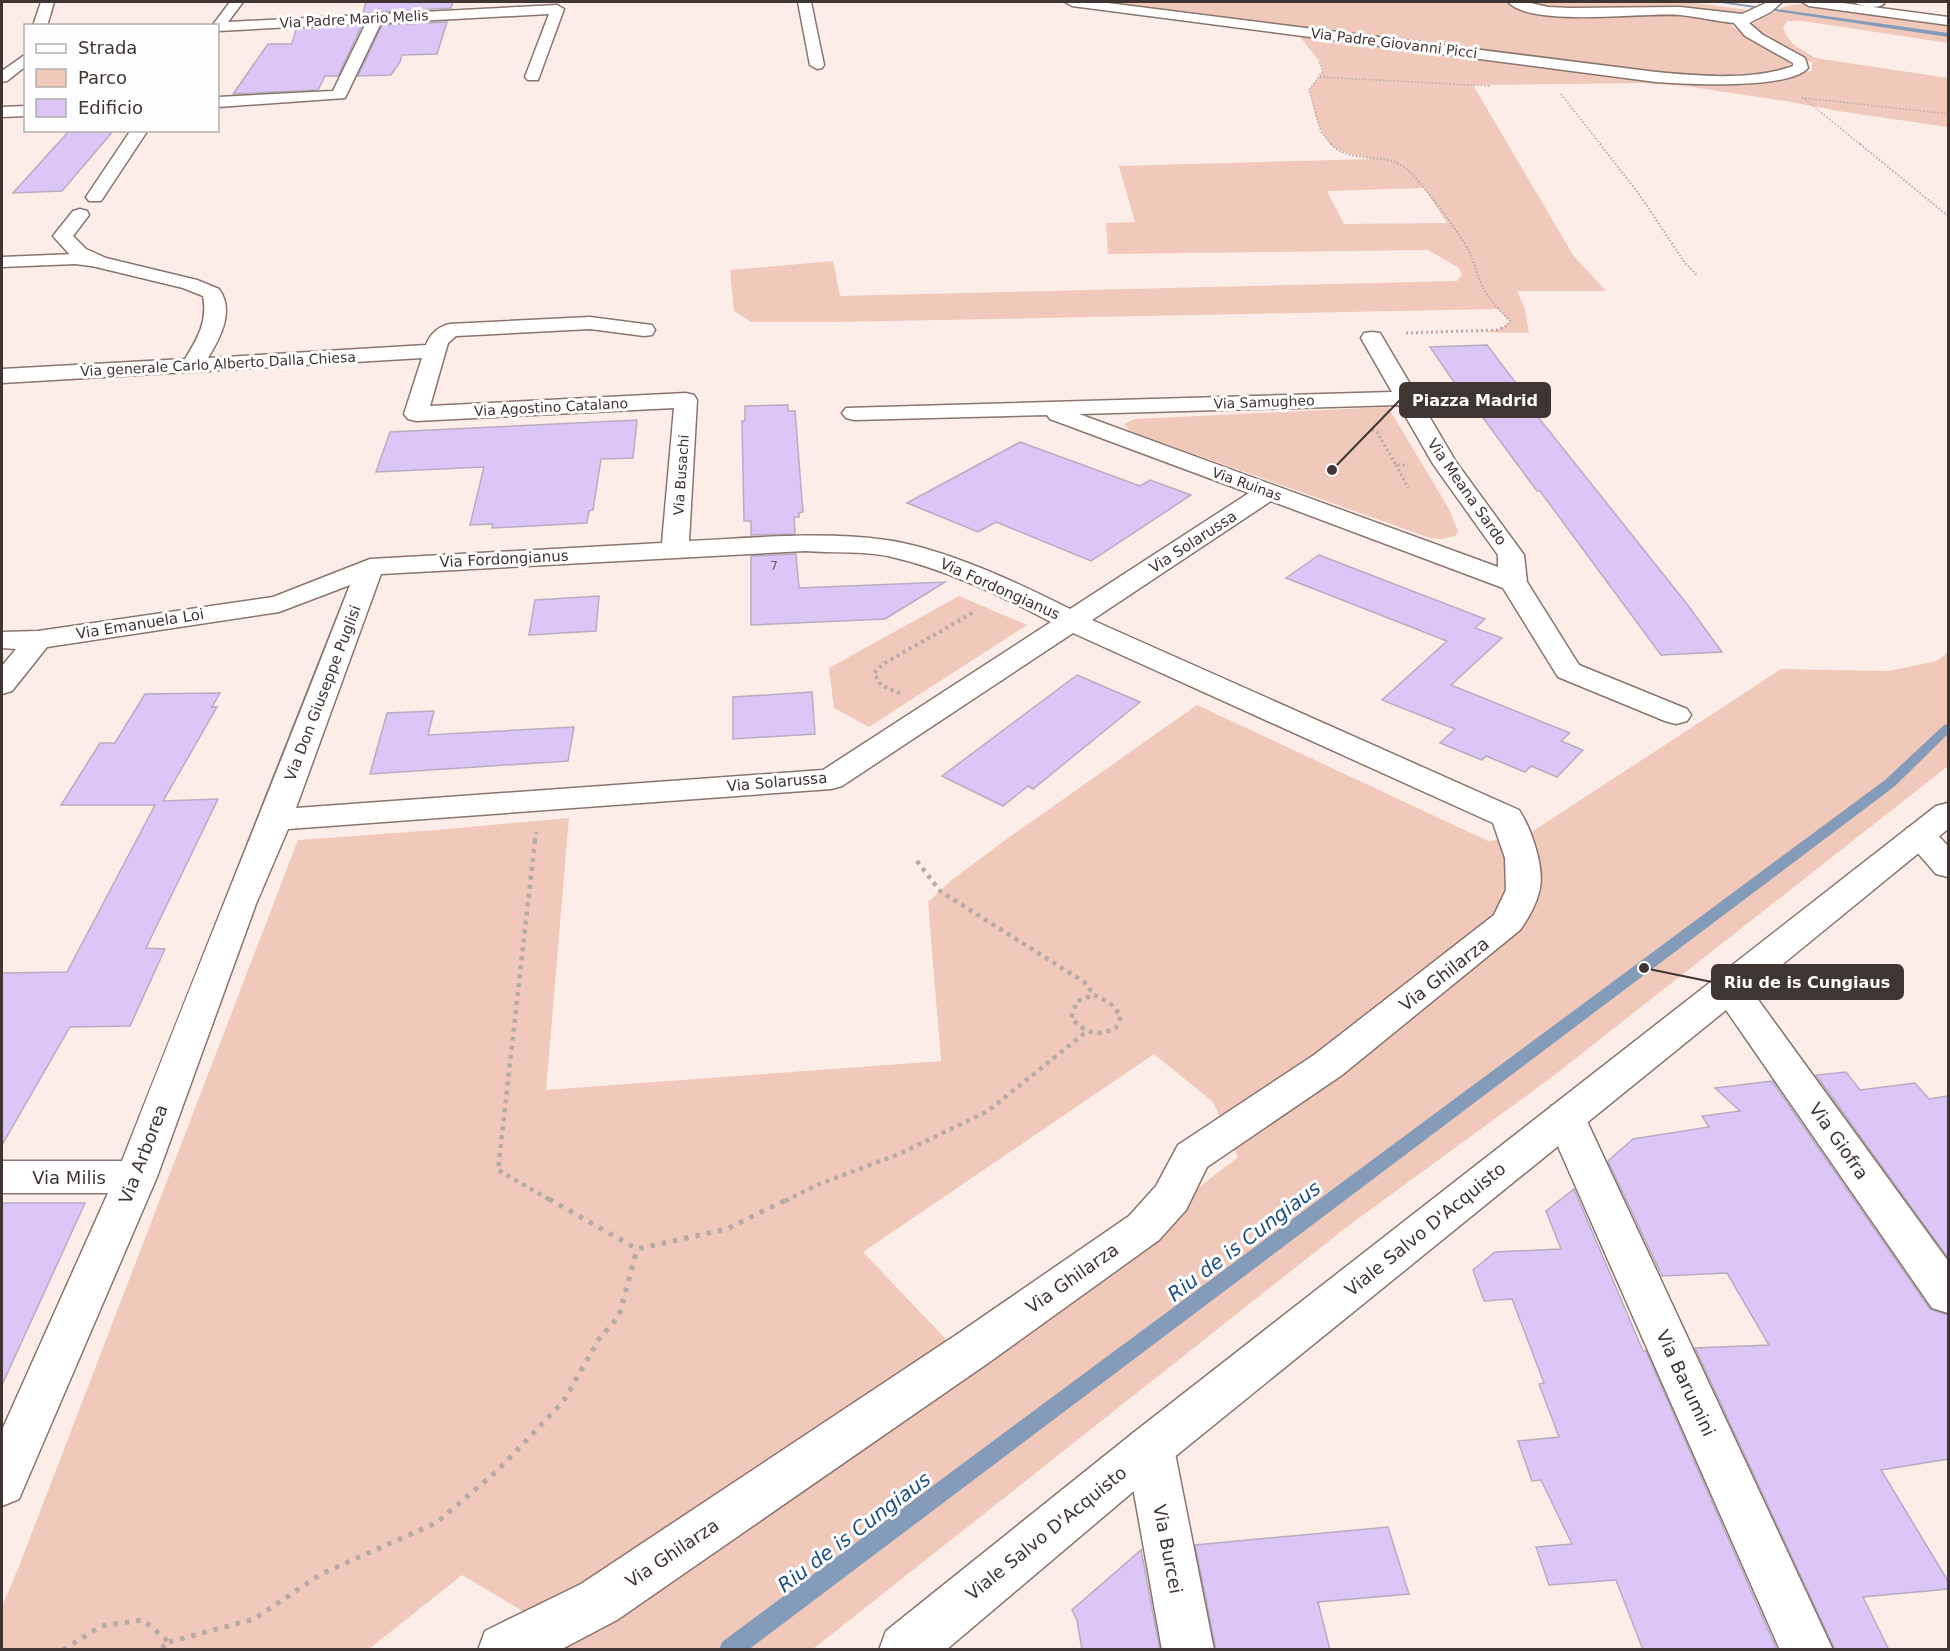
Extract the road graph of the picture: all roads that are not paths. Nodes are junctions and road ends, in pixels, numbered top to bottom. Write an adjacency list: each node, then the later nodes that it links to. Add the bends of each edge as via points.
1 (47, 2): 13 (street)
2 (236, 2): 14 (street, Via Padre Mario Melis)
3 (804, 2): 17 (street)
4 (1072, 2): 11 (street, Via Padre Giovanni Picci, via 1656,77 1716,80 1782,74 1800,68 1800,61 1742,27 1741,22)
5 (1515, 2): 11 (street, via 1555,11 1662,10)
6 (1809, 2): 8 (street)
7 (1914, 3): 8 (street)
8 (1873, 4): 12 (street)
9 (1770, 6): 11 (street)
10 (376, 18): 15 (street, Via Padre Mario Melis); 18 (street, Via Padre Mario Melis, via 557,9); 20 (street, via 339,95)
11 (1747, 19)
12 (1948, 21)
13 (41, 24)
14 (219, 26)
15 (219, 27)
16 (24, 60): 19 (street)
17 (817, 65)
18 (533, 77)
19 (2, 78)
20 (219, 102)
21 (24, 111): 22 (street)
22 (2, 112)
23 (139, 132): 24 (street)
24 (95, 196)
25 (80, 215): 27 (street, via 63,236 79,252)
26 (2, 262): 27 (lane)
27 (99, 262): 31 (street, via 212,293 215,327)
28 (644, 330): 30 (street, via 590,323 450,330 438,341)
29 (1372, 338): 33 (street, Via Meana Sardo)
30 (435, 351): 31 (street, Via generale Carlo Alberto Dalla Chiesa); 34 (street, Via Agostino Catalano, via 416,414)
31 (192, 365): 32 (street, Via generale Carlo Alberto Dalla Chiesa)
32 (2, 376)
33 (1406, 398): 35 (street, Via Samugheo); 40 (street, Via Meana Sardo, via 1445,464)
34 (686, 400): 41 (street, Via Busachi)
35 (1123, 406): 36 (street, Via Samugheo); 38 (street)
36 (1042, 408): 37 (street, Via Samugheo); 38 (street, Via Ruinas)
37 (854, 413)
38 (1108, 432): 39 (street, Via Ruinas)
39 (1268, 492): 42 (street, Via Ruinas); 46 (street, Via Solarussa)
40 (1502, 543): 42 (street); 44 (street, Via Meana Sardo, via 1511,555)
41 (675, 550): 43 (street, Via Fordongianus); 46 (street, Via Fordongianus, via 805,543 887,548 943,563)
42 (1452, 559): 44 (street, Via Ruinas)
43 (370, 567): 45 (street, Via Fordongianus); 52 (street, Via Don Giuseppe Puglisi)
44 (1513, 582): 50 (street, Via Meana Sardo, via 1568,671)
45 (279, 604): 48 (street, Via Emanuela Loi)
46 (1073, 622): 51 (street, Via Fordongianus); 52 (street, Via Solarussa, via 831,779)
47 (2, 640): 48 (street, Via Emanuela Loi)
48 (38, 640): 49 (street)
49 (2, 685)
50 (1676, 715)
51 (1507, 818): 62 (street, Via Ghilarza, via 1522,858 1524,890 1508,922 1328,1065 1192,1156 1172,1198 1144,1228 599,1602)
52 (275, 820): 58 (street, Via Arborea, via 239,904)
53 (1934, 824): 54 (street); 55 (street, Viale Salvo D'Acquisto)
54 (1948, 866)
55 (1729, 987): 56 (street, Viale Salvo D'Acquisto); 59 (street, Via Giofra)
56 (1564, 1117): 60 (street, Viale Salvo D'Acquisto); 65 (street, Via Barumini)
57 (2, 1177): 58 (street, Via Milis)
58 (136, 1177): 61 (street, Via Arborea)
59 (1948, 1295)
60 (1150, 1448): 63 (street, Viale Salvo D'Acquisto); 64 (street, Via Burcei)
61 (2, 1483)
62 (504, 1650)
63 (905, 1650)
64 (1188, 1650)
65 (1807, 1650)

